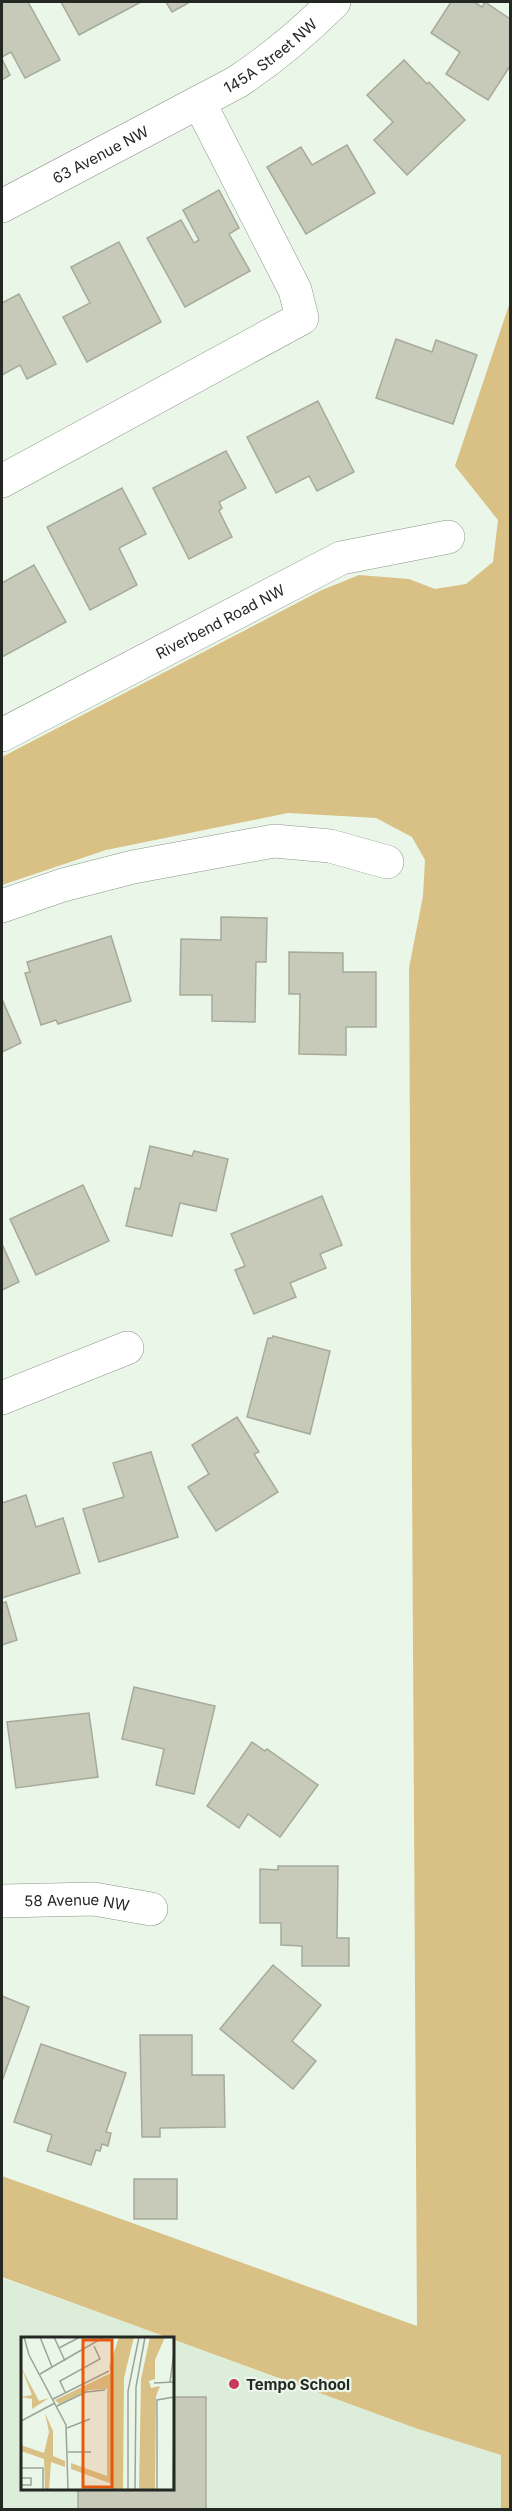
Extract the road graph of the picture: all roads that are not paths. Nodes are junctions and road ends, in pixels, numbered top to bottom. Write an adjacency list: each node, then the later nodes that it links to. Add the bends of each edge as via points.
1 (334, 2): 2 (street, 145A Street NW, via 272,58)
2 (199, 102): 3 (street, 63 Avenue NW); 4 (street, via 295,290 302,318)
3 (2, 206)
4 (2, 481)
5 (448, 537): 6 (street, Riverbend Road NW, via 341,558)
6 (2, 735)
7 (387, 862): 8 (street, via 330,846 274,841 133,867)
8 (2, 906)
9 (127, 1348): 10 (street)
10 (2, 1398)
11 (2, 1901): 12 (street, 58 Avenue NW, via 94,1899)
12 (151, 1909)

